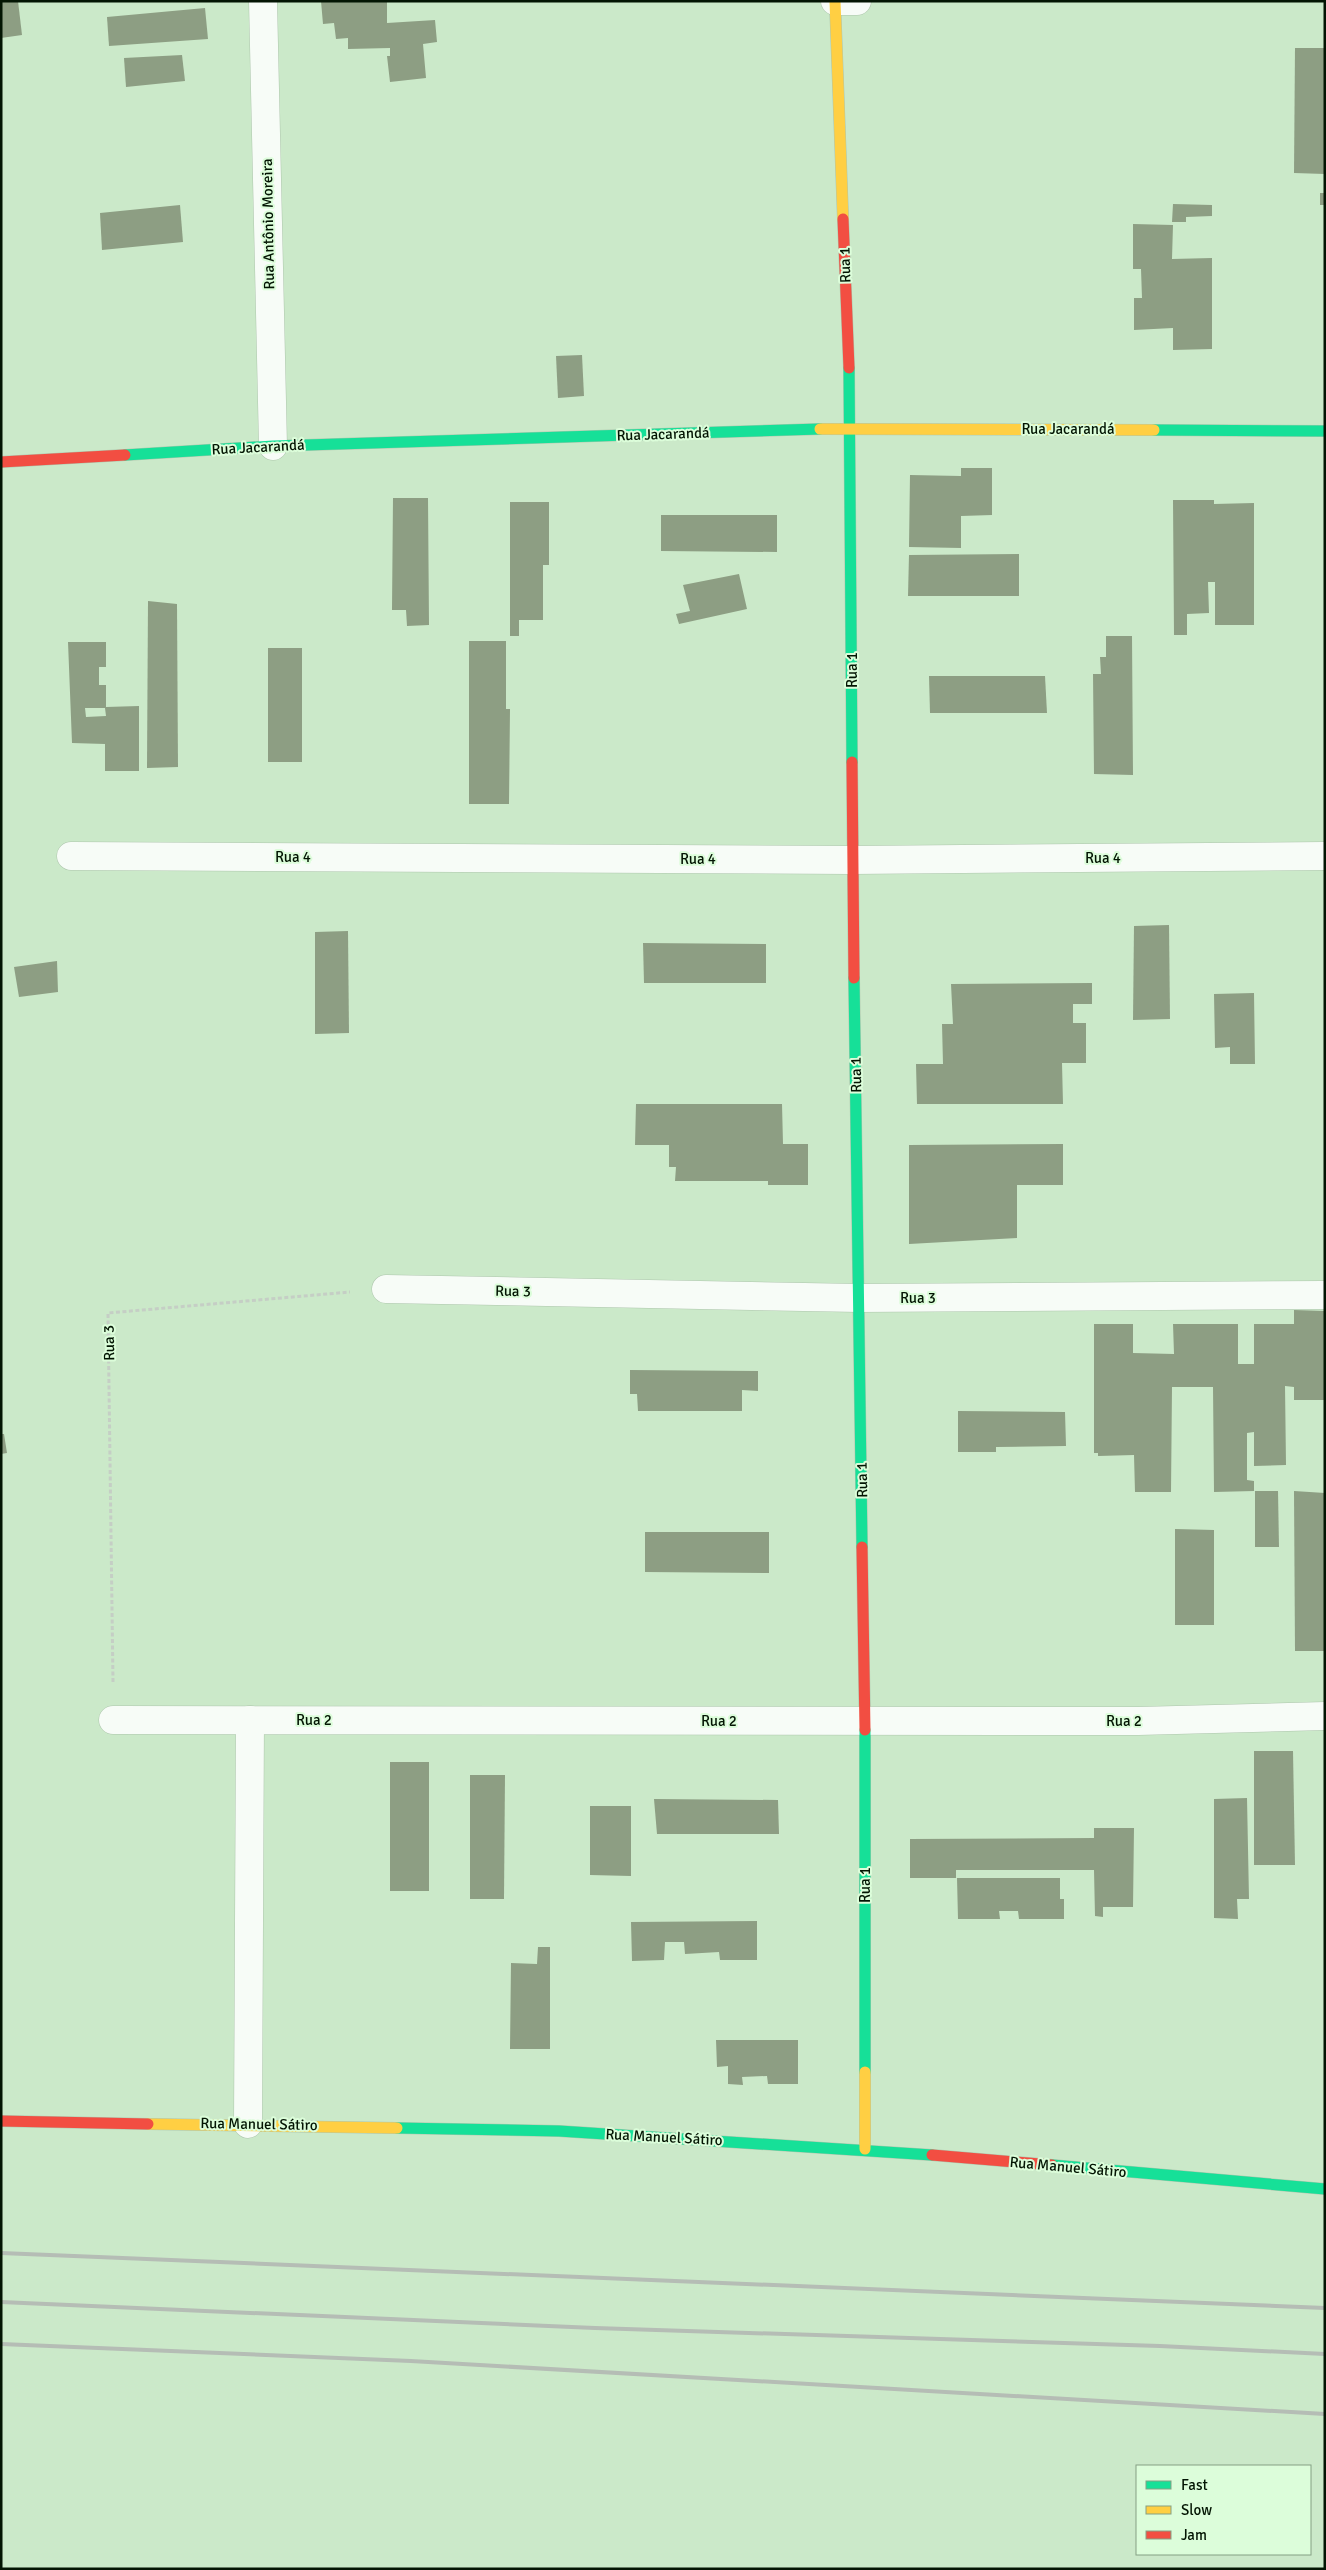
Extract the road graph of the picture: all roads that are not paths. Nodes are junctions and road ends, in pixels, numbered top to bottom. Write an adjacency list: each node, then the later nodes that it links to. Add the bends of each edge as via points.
1 (263, 1): 6 (street, Rua Antônio Moreira)
2 (835, 1): 3 (street); 4 (street, Rua 1)
3 (857, 1)
4 (851, 428): 5 (street, Rua Jacarandá); 6 (street, Rua Jacarandá); 10 (street, Rua 1)
5 (1325, 431)
6 (273, 446): 7 (street, Rua Jacarandá)
7 (1, 462)
8 (71, 856): 10 (street, Rua 4)
9 (1325, 856): 10 (street, Rua 4)
10 (852, 860): 13 (street, Rua 1)
11 (386, 1289): 13 (street, Rua 3)
12 (1325, 1295): 13 (street, Rua 3)
13 (860, 1298): 17 (street, Rua 1)
14 (1325, 1716): 17 (street, Rua 2, via 1138,1721)
15 (113, 1720): 16 (street, Rua 2)
16 (250, 1720): 17 (street, Rua 2); 19 (street)
17 (865, 1721): 20 (street, Rua 1)
18 (1, 2121): 19 (street, Rua Manuel Sátiro)
19 (248, 2124): 20 (street, Rua Manuel Sátiro, via 559,2131)
20 (864, 2149): 21 (street, Rua Manuel Sátiro)
21 (1325, 2189)

